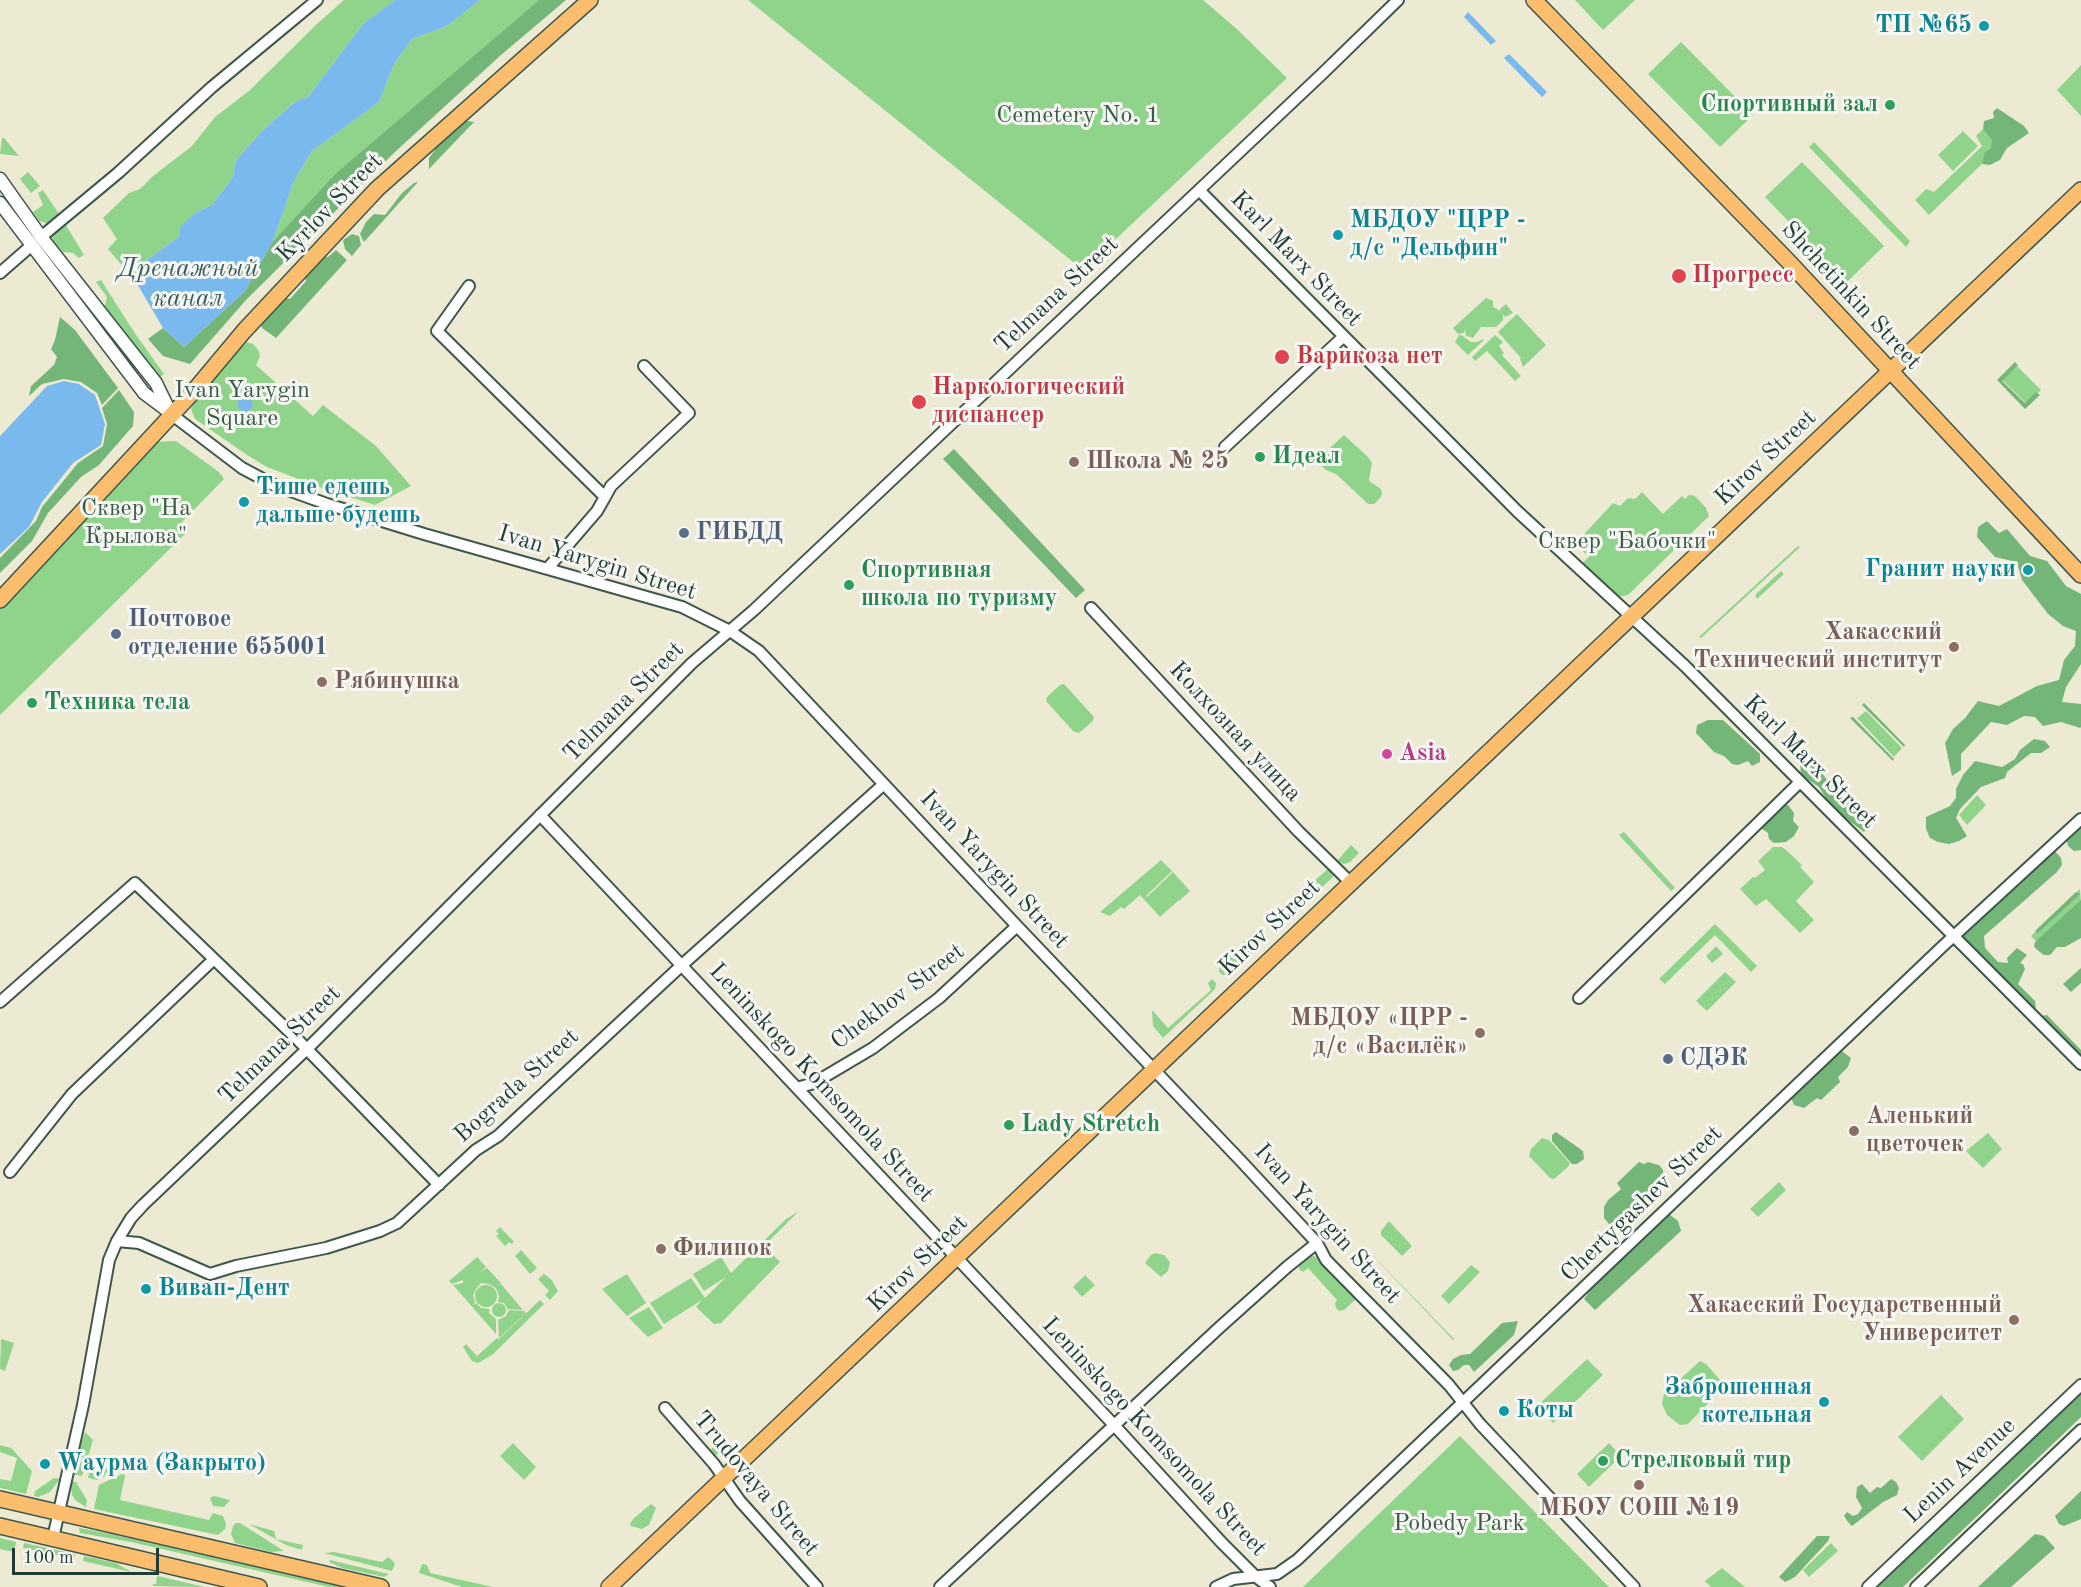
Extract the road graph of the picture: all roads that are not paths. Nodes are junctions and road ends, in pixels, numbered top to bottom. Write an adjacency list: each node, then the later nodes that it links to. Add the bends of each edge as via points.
1 (317, 0): 9 (street)
2 (590, 0): 15 (main road, Kyrlov Street, via 376,189)
3 (1398, 0): 6 (street, Telmana Street)
4 (1534, 0): 14 (main road, Shchetinkin Street)
5 (0, 179): 9 (street)
6 (1199, 190): 12 (street, Karl Marx Street); 23 (street, Telmana Street)
7 (2081, 190): 14 (main road, Kirov Street)
8 (0, 203): 9 (street)
9 (36, 241): 10 (street); 15 (street, via 156,383)
10 (0, 273)
11 (469, 286): 17 (street, via 438,331)
12 (1343, 337): 16 (street); 22 (street, Karl Marx Street, via 1517,511)
13 (644, 366): 17 (street, via 689,413)
14 (1891, 371): 19 (main road, Shchetinkin Street); 22 (main road, Kirov Street)
15 (171, 414): 18 (street, Ivan Yarygin Street, via 242,468 274,485); 20 (main road, Kyrlov Street)
16 (1225, 447)
17 (604, 497): 18 (street, via 597,511)
18 (548, 568): 23 (street, Ivan Yarygin Street, via 682,608)
19 (2081, 575)
20 (0, 600)
21 (1091, 608): 28 (street, Колхозная улица)
22 (1632, 617): 24 (street, Karl Marx Street); 28 (main road, Kirov Street)
23 (730, 631): 25 (street, Ivan Yarygin Street, via 759,651); 26 (street, Telmana Street, via 692,663)
24 (1800, 783): 30 (street, Karl Marx Street); 33 (street)
25 (884, 784): 29 (street, Ivan Yarygin Street); 32 (street, Bograda Street)
26 (540, 815): 32 (street, Leninskogo Komsomola Street); 35 (street, Telmana Street)
27 (2081, 819): 30 (street, Chertygashev Street)
28 (1351, 883): 37 (main road, Kirov Street)
29 (1017, 926): 37 (street, Ivan Yarygin Street); 38 (street, Chekhov Street, via 939,998 873,1048 814,1083)
30 (1953, 937): 36 (street, Karl Marx Street); 45 (street, Chertygashev Street)
31 (213, 960): 34 (street, via 135,883); 35 (street); 39 (street, via 72,1094)
32 (682, 965): 38 (street, Leninskogo Komsomola Street); 40 (street, Bograda Street, via 498,1136 476,1150)
33 (1579, 998)
34 (0, 1002)
35 (307, 1049): 40 (street); 41 (street, Telmana Street, via 143,1205)
36 (2081, 1064)
37 (1154, 1070): 42 (street, Ivan Yarygin Street); 43 (main road, Kirov Street)
38 (797, 1088): 43 (street, Leninskogo Komsomola Street)
39 (10, 1172)
40 (439, 1185): 41 (street, Bograda Street, via 397,1223 380,1231 326,1248 210,1274 139,1243)
41 (117, 1241): 51 (street, Telmana Street, via 109,1260)
42 (1317, 1243): 45 (street, Ivan Yarygin Street, via 1326,1260); 47 (street)
43 (957, 1258): 47 (street, Leninskogo Komsomola Street); 49 (main road, Kirov Street)
44 (2081, 1385): 63 (street, Lenin Avenue)
45 (1464, 1403): 54 (street, Chertygashev Street, via 1297,1560 1277,1575); 62 (street, Ivan Yarygin Street)
46 (665, 1408): 49 (street, Trudovaya Street)
47 (1114, 1425): 54 (street, Leninskogo Komsomola Street); 59 (street)
48 (2081, 1430): 64 (street)
49 (723, 1478): 57 (main road, Kirov Street); 58 (street, Trudovaya Street)
50 (0, 1499): 51 (main road)
51 (59, 1511): 53 (street, Telmana Street); 56 (main road)
52 (0, 1526): 53 (main road)
53 (53, 1538): 55 (main road)
54 (1256, 1577): 60 (street, Chertygashev Street, via 1233,1579); 61 (street, Leninskogo Komsomola Street)
55 (259, 1587)
56 (381, 1587)
57 (609, 1587)
58 (817, 1587)
59 (940, 1587)
60 (1216, 1587)
61 (1270, 1587)
62 (1634, 1587)
63 (1868, 1587)
64 (1916, 1587)

